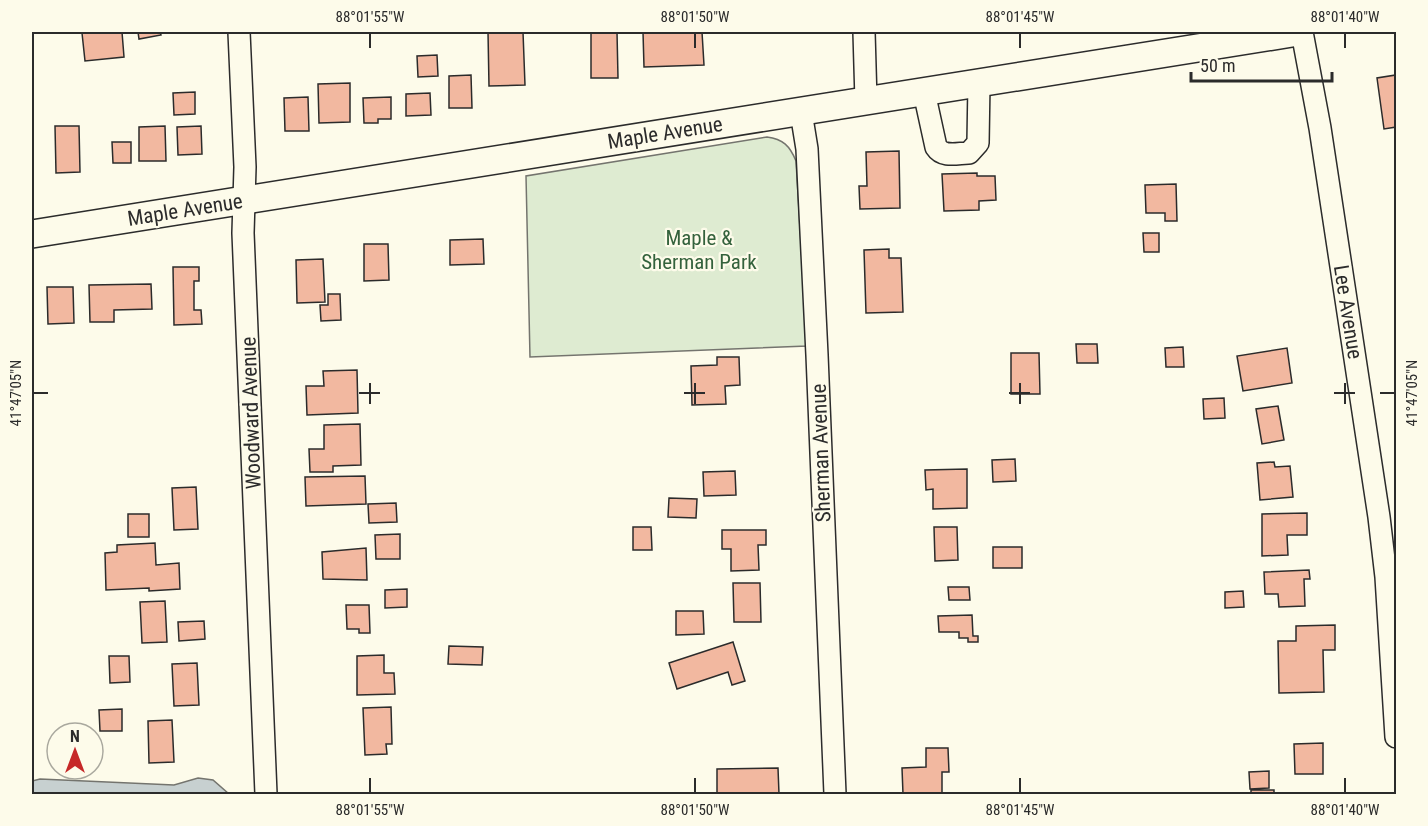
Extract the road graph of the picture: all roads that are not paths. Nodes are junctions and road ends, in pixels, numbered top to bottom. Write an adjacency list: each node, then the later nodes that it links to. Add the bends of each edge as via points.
1 (239, 32): 8 (street, Woodward Avenue)
2 (864, 32): 6 (street)
3 (1300, 32): 4 (main road, Maple Avenue); 10 (street, Lee Avenue, via 1320,128 1379,517)
4 (979, 83): 5 (main road, Maple Avenue); 5 (street, via 978,143 969,153 939,152)
5 (924, 92): 6 (main road, Maple Avenue)
6 (866, 101): 7 (main road, Maple Avenue)
7 (801, 112): 8 (main road, Maple Avenue); 12 (street, Sherman Avenue, via 807,149 813,264)
8 (244, 201): 9 (main road, Maple Avenue); 11 (street, Woodward Avenue)
9 (32, 234)
10 (1396, 737)
11 (266, 795)
12 (835, 795)

